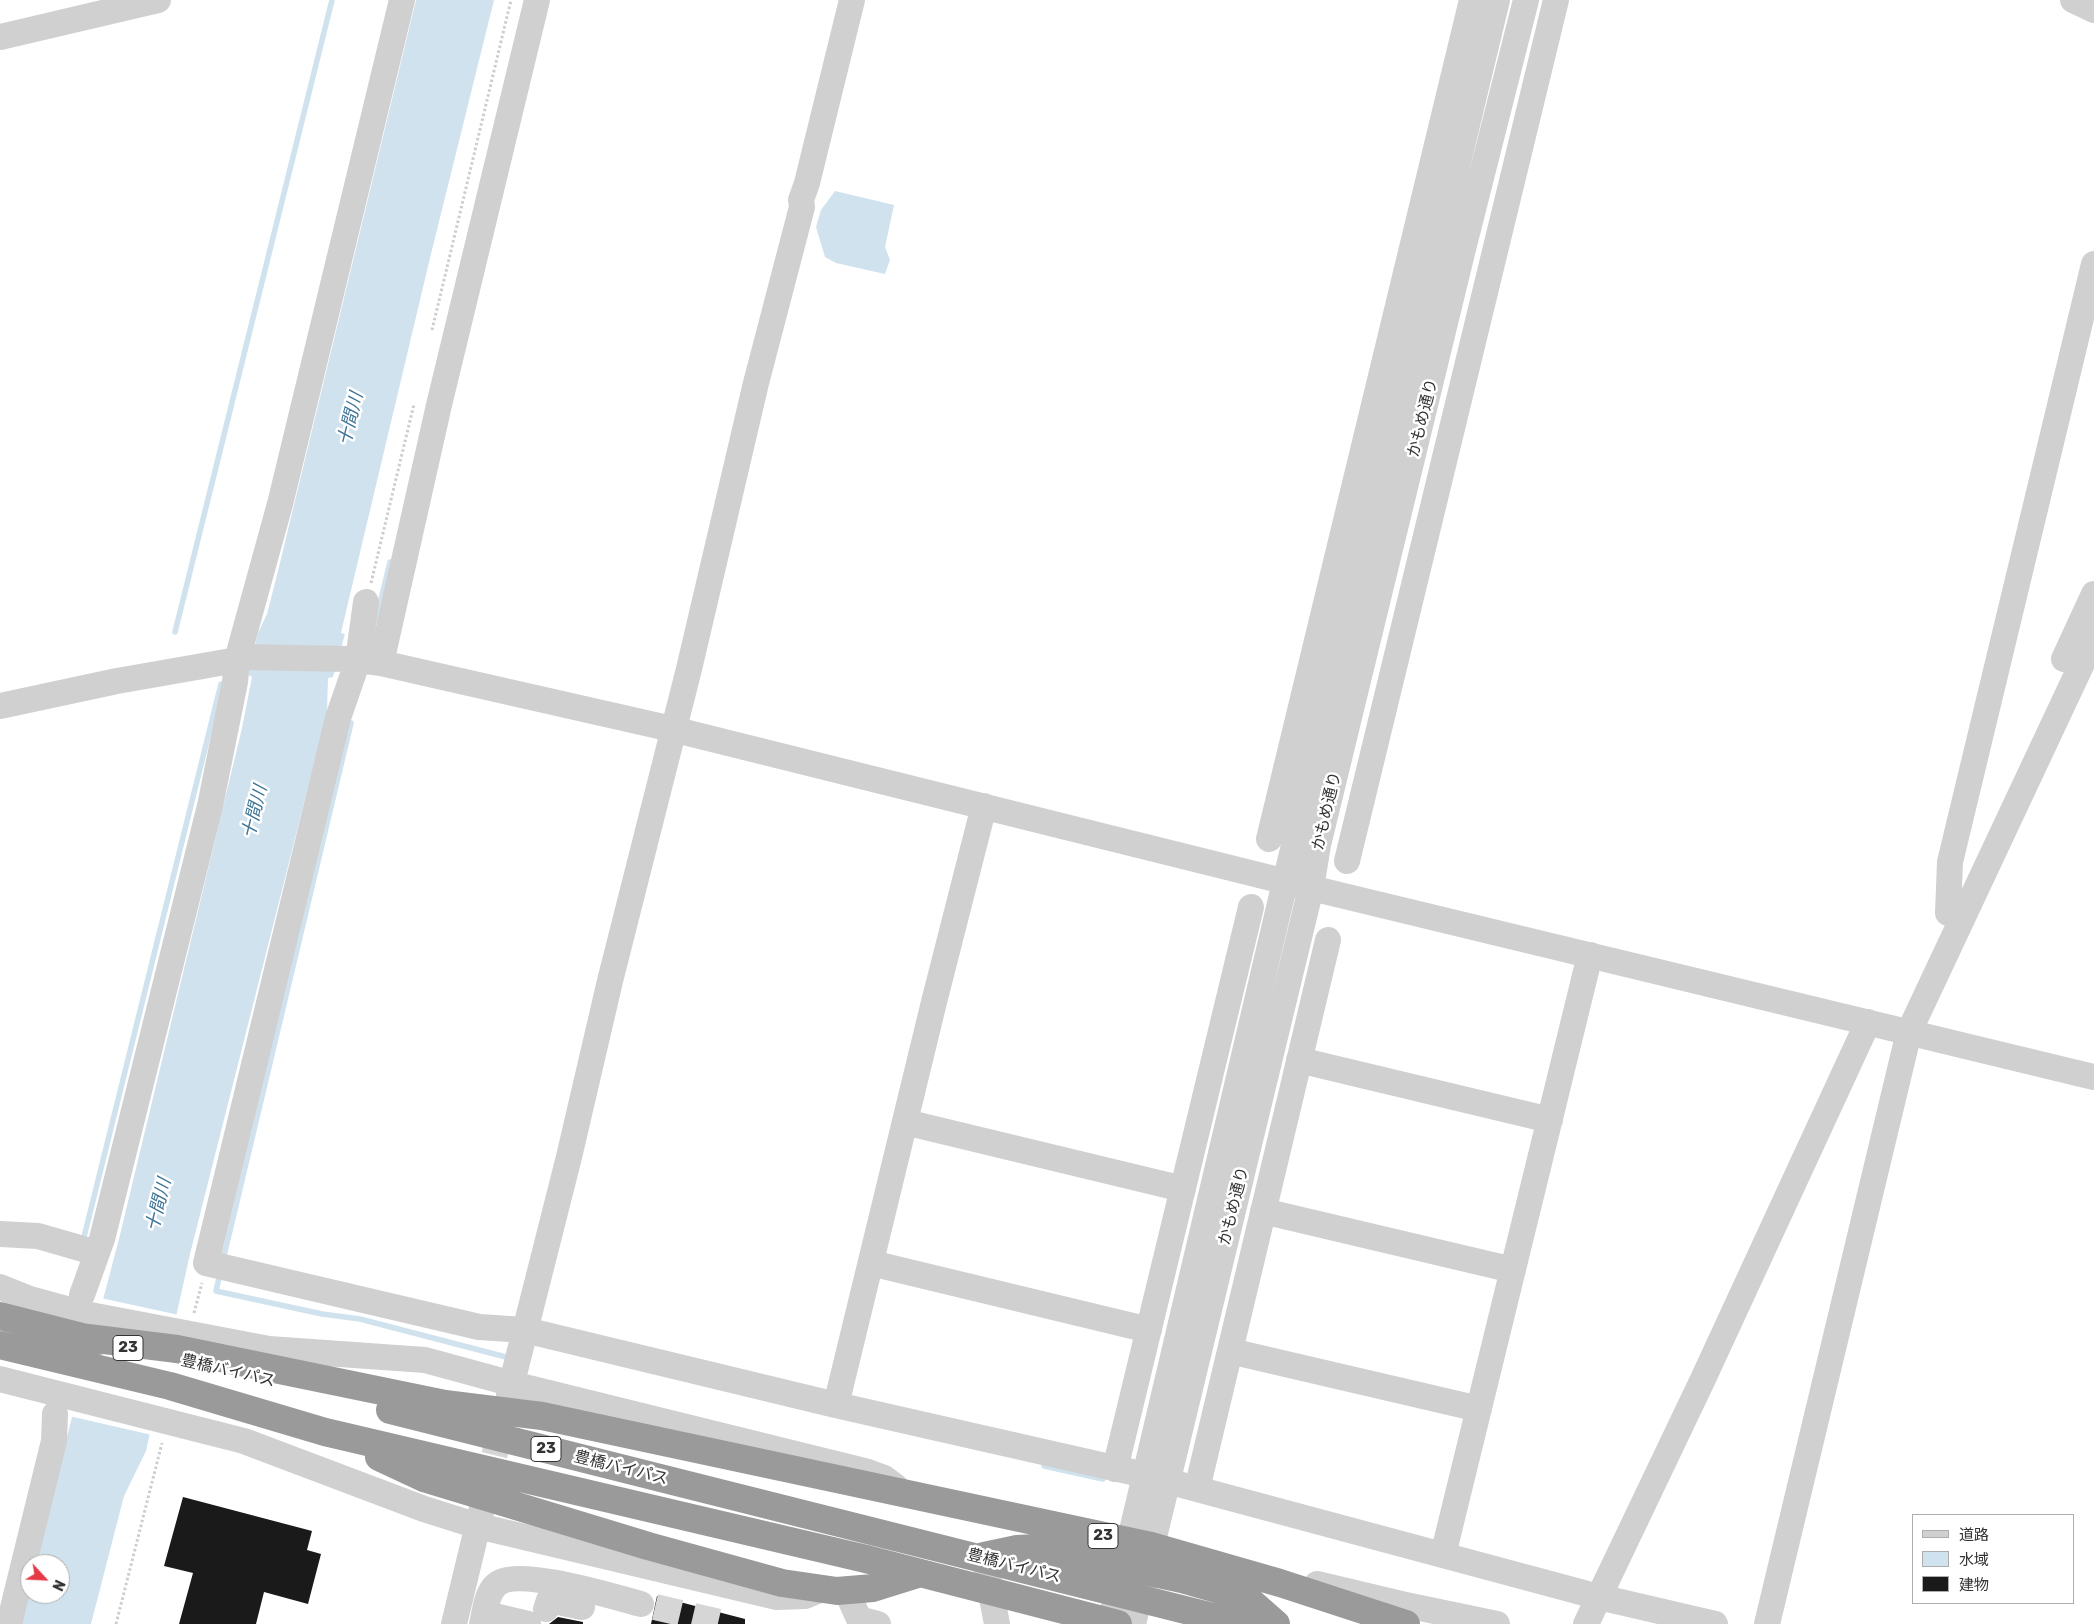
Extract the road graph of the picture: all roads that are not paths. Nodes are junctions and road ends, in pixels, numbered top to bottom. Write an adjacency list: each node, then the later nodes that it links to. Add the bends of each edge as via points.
1 (158, 0): 11 (street)
2 (402, 0): 18 (street)
3 (537, 0): 19 (street, via 439,405)
4 (852, 0): 21 (street)
5 (1472, 0): 12 (street)
6 (1497, 0): 12 (street, かもめ通り)
7 (1526, 0): 12 (street, かもめ通り)
8 (1556, 0): 13 (street)
9 (2072, 0): 10 (street)
10 (2094, 10)
11 (0, 37)
12 (1438, 247): 13 (street); 23 (street); 25 (street, かもめ通り); 26 (street, かもめ通り)
13 (1492, 260): 24 (street)
14 (2094, 264): 28 (street, via 1950,862)
15 (2094, 594): 28 (street)
16 (366, 602): 19 (street)
17 (2094, 638): 32 (street)
18 (241, 659): 19 (street); 20 (street, via 117,680); 44 (street, via 210,806)
19 (362, 661): 21 (street); 50 (street, via 338,718 218,1266 479,1327)
20 (0, 706)
21 (672, 729): 22 (street); 50 (street, via 570,1157)
22 (984, 806): 25 (street); 37 (street)
23 (1269, 838)
24 (1347, 861)
25 (1285, 881): 26 (street); 38 (street, かもめ通り)
26 (1311, 888): 30 (street); 39 (street, かもめ通り)
27 (1251, 907): 35 (street)
28 (1948, 913): 32 (street, via 1905,1004)
29 (1328, 940): 33 (street)
30 (1590, 956): 31 (street); 36 (street)
31 (1868, 1022): 32 (street); 71 (street)
32 (1909, 1032): 34 (street); 87 (street)
33 (1300, 1060): 36 (street); 40 (street)
34 (2094, 1077)
35 (1200, 1118): 38 (street); 41 (street)
36 (1550, 1120): 46 (street)
37 (905, 1122): 41 (street); 45 (street)
38 (1228, 1125): 62 (street, かもめ通り)
39 (1252, 1133): 40 (street); 62 (street, かもめ通り)
40 (1280, 1140): 42 (street)
41 (1183, 1189): 51 (street)
42 (1263, 1211): 46 (street); 54 (street)
43 (0, 1234): 44 (street, via 38,1236)
44 (97, 1253): 48 (street)
45 (870, 1263): 51 (street); 58 (street)
46 (1513, 1270): 59 (street)
47 (0, 1287): 48 (street)
48 (82, 1315): 49 (highway, 豊橋バイパス / 23); 52 (highway, 豊橋バイパス / 23)
49 (0, 1316)
50 (525, 1330): 56 (street); 58 (street)
51 (1149, 1330): 61 (street)
52 (182, 1339): 56 (street, via 269,1350 424,1360); 64 (highway, 23, via 445,1404 542,1416); 73 (highway, 豊橋バイパス / 23, via 302,1388 915,1541)
53 (0, 1345): 60 (highway, 豊橋バイパス / 23, via 170,1386)
54 (1230, 1351): 59 (street); 63 (street)
55 (0, 1379): 57 (street)
56 (511, 1389): 64 (street, via 865,1471 884,1478)
57 (60, 1405): 65 (street, via 161,1430 244,1441 424,1510); 74 (street)
58 (836, 1405): 61 (street)
59 (1479, 1409): 66 (street)
60 (325, 1432): 69 (highway, via 424,1478 782,1583); 80 (highway, 豊橋バイパス / 23, via 866,1559)
61 (1115, 1468): 62 (street)
62 (1156, 1478): 63 (street); 68 (street, かもめ通り)
63 (1197, 1489): 66 (street)
64 (907, 1495): 68 (highway, 23)
65 (480, 1516): 69 (street, via 778,1597 805,1596); 75 (street)
66 (1443, 1555): 71 (street)
67 (984, 1556): 68 (highway, 23, via 1017,1548 1037,1548); 69 (highway, via 873,1588); 78 (street)
68 (1137, 1556): 70 (highway, 23); 73 (highway, 23, via 1231,1593); 79 (street, かもめ通り); 81 (street, かもめ通り)
69 (835, 1589): 77 (street, via 859,1619)
70 (1296, 1589): 83 (highway, 23); 84 (street, via 1317,1584)
71 (1599, 1597): 85 (street); 86 (street)
72 (537, 1617): 76 (street, via 494,1616); 76 (street, via 549,1600 637,1620 648,1605 538,1579 517,1578 496,1583)
73 (1245, 1617): 82 (highway, 23)
74 (9, 1624)
75 (454, 1624)
76 (482, 1624)
77 (878, 1624)
78 (997, 1624)
79 (1110, 1624)
80 (1118, 1624)
81 (1133, 1624)
82 (1276, 1624)
83 (1406, 1624)
84 (1496, 1624)
85 (1586, 1624)
86 (1715, 1624)
87 (1767, 1624)

